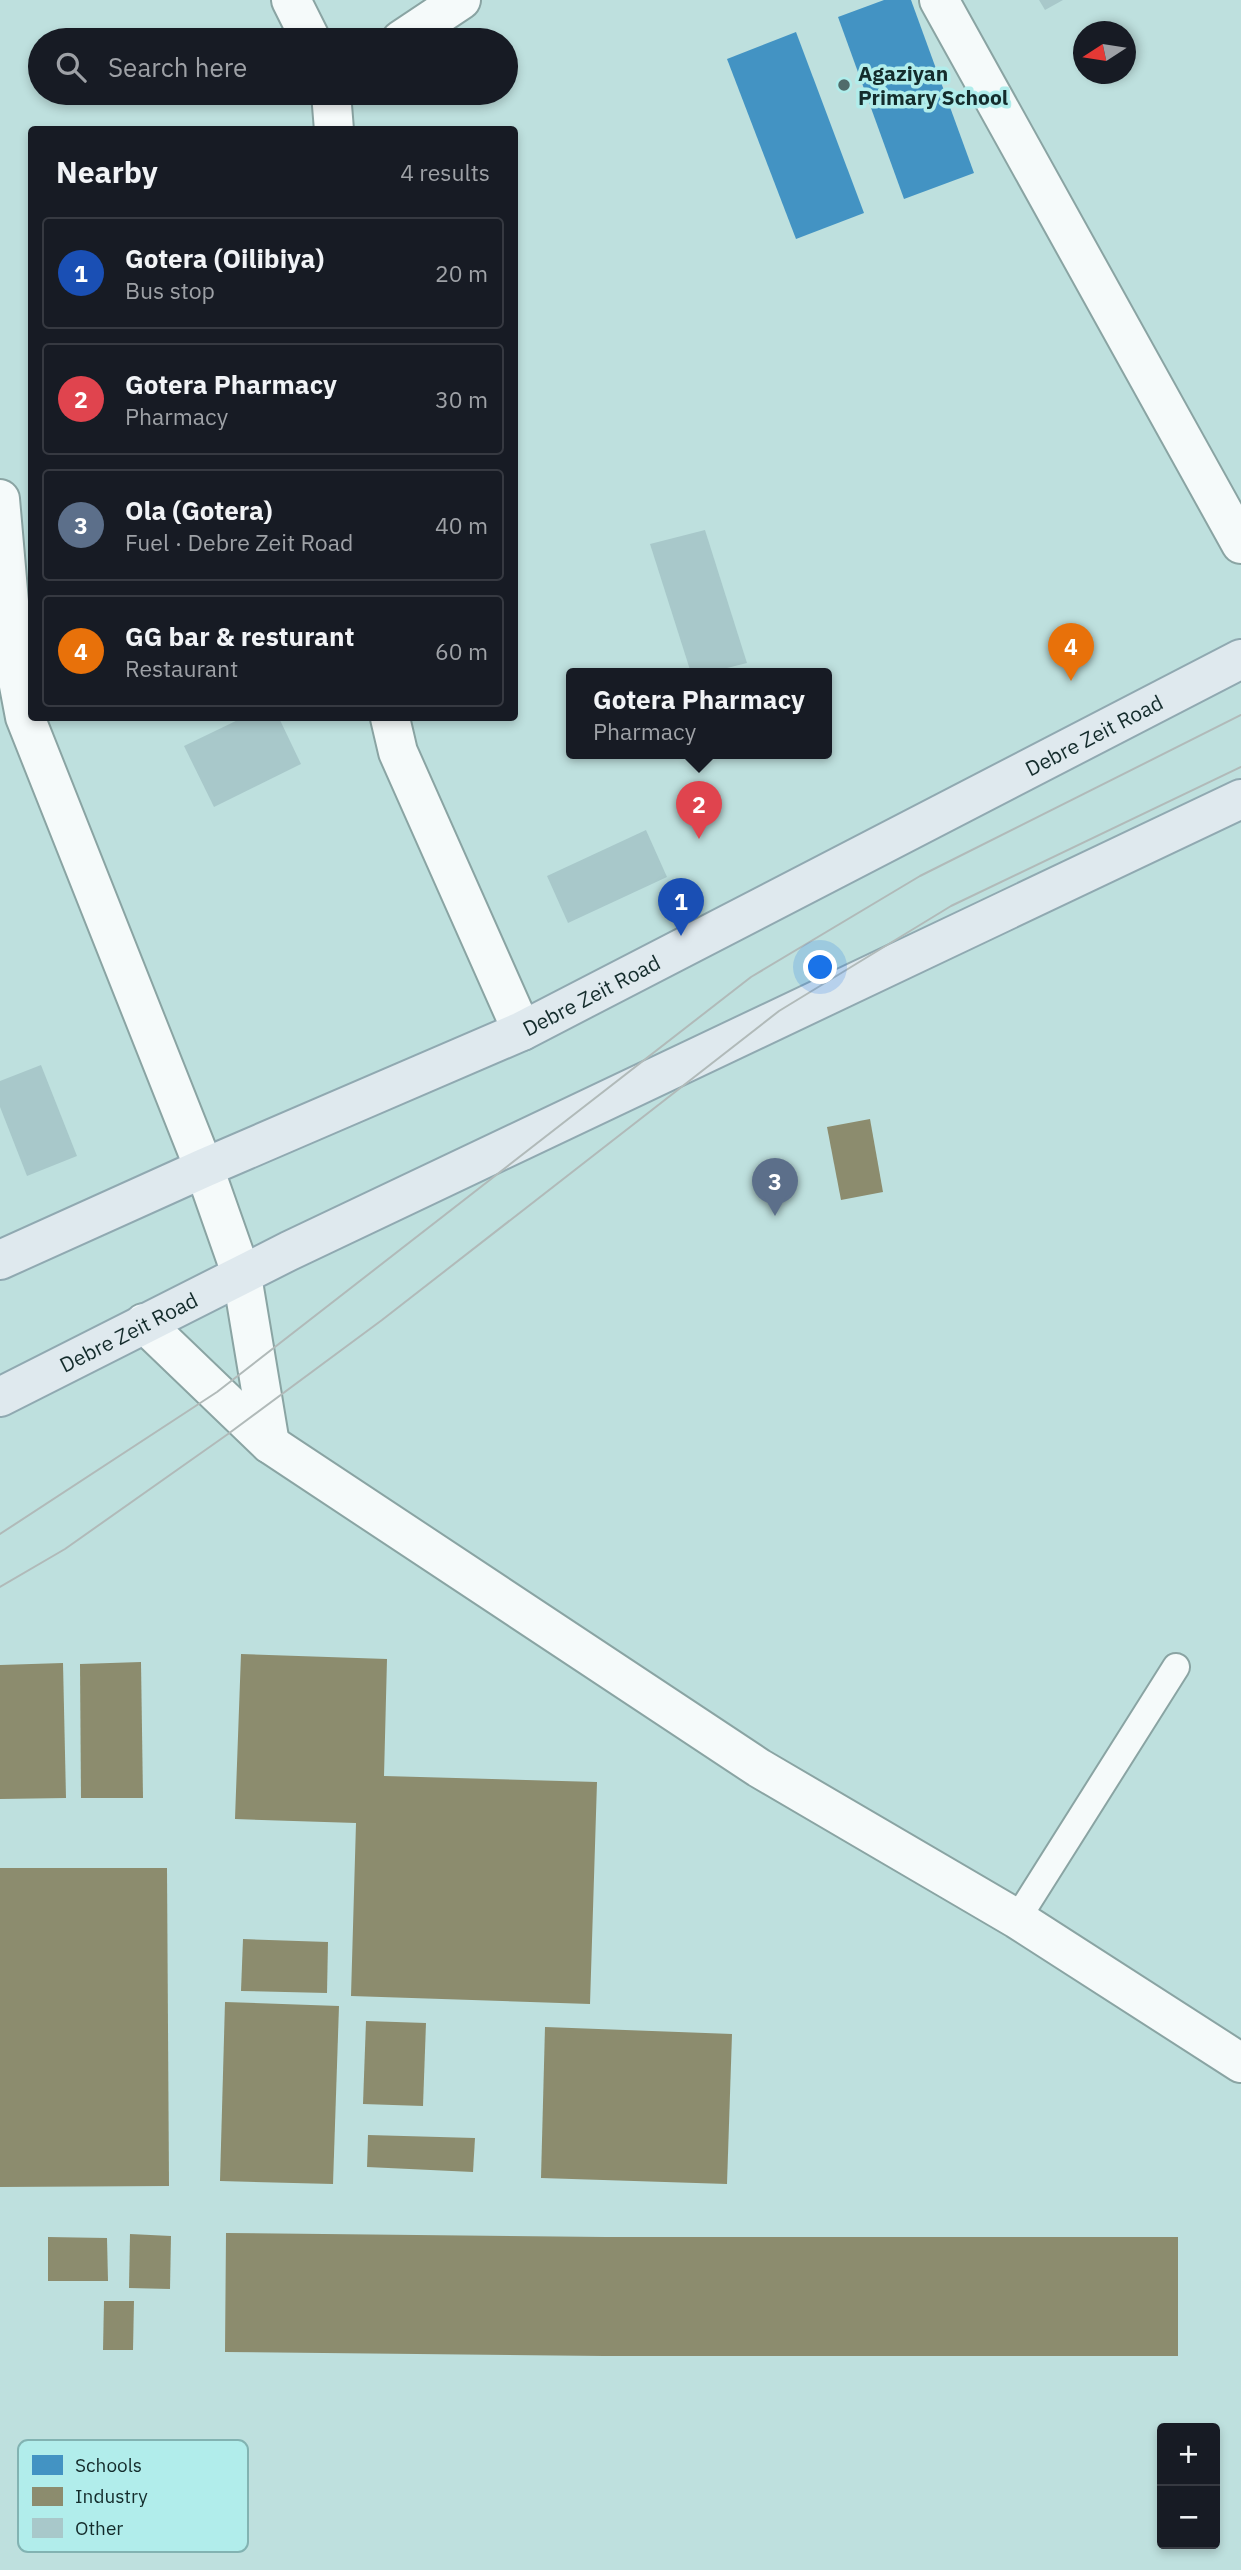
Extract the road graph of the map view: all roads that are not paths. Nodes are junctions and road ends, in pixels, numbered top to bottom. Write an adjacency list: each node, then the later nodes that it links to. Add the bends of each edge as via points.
1 (291, 0): 4 (street)
2 (461, 0): 5 (street)
3 (939, 0): 9 (street)
4 (305, 28)
5 (419, 28)
6 (332, 105): 7 (street)
7 (334, 126)
8 (0, 499): 14 (street, via 14,659 25,717)
9 (1241, 544)
10 (1241, 659): 13 (main road, Debre Zeit Road)
11 (391, 721): 13 (street, via 398,752)
12 (1241, 799): 16 (main road, Debre Zeit Road)
13 (522, 1031): 14 (main road, Debre Zeit Road)
14 (204, 1168): 15 (main road, Debre Zeit Road); 16 (street)
15 (0, 1260)
16 (242, 1276): 17 (main road, Debre Zeit Road); 19 (street)
17 (144, 1322): 18 (main road, Debre Zeit Road); 19 (street)
18 (0, 1397)
19 (270, 1444): 21 (street, via 759,1768)
20 (1176, 1667): 21 (lane)
21 (1017, 1919): 22 (street)
22 (1241, 2063)

